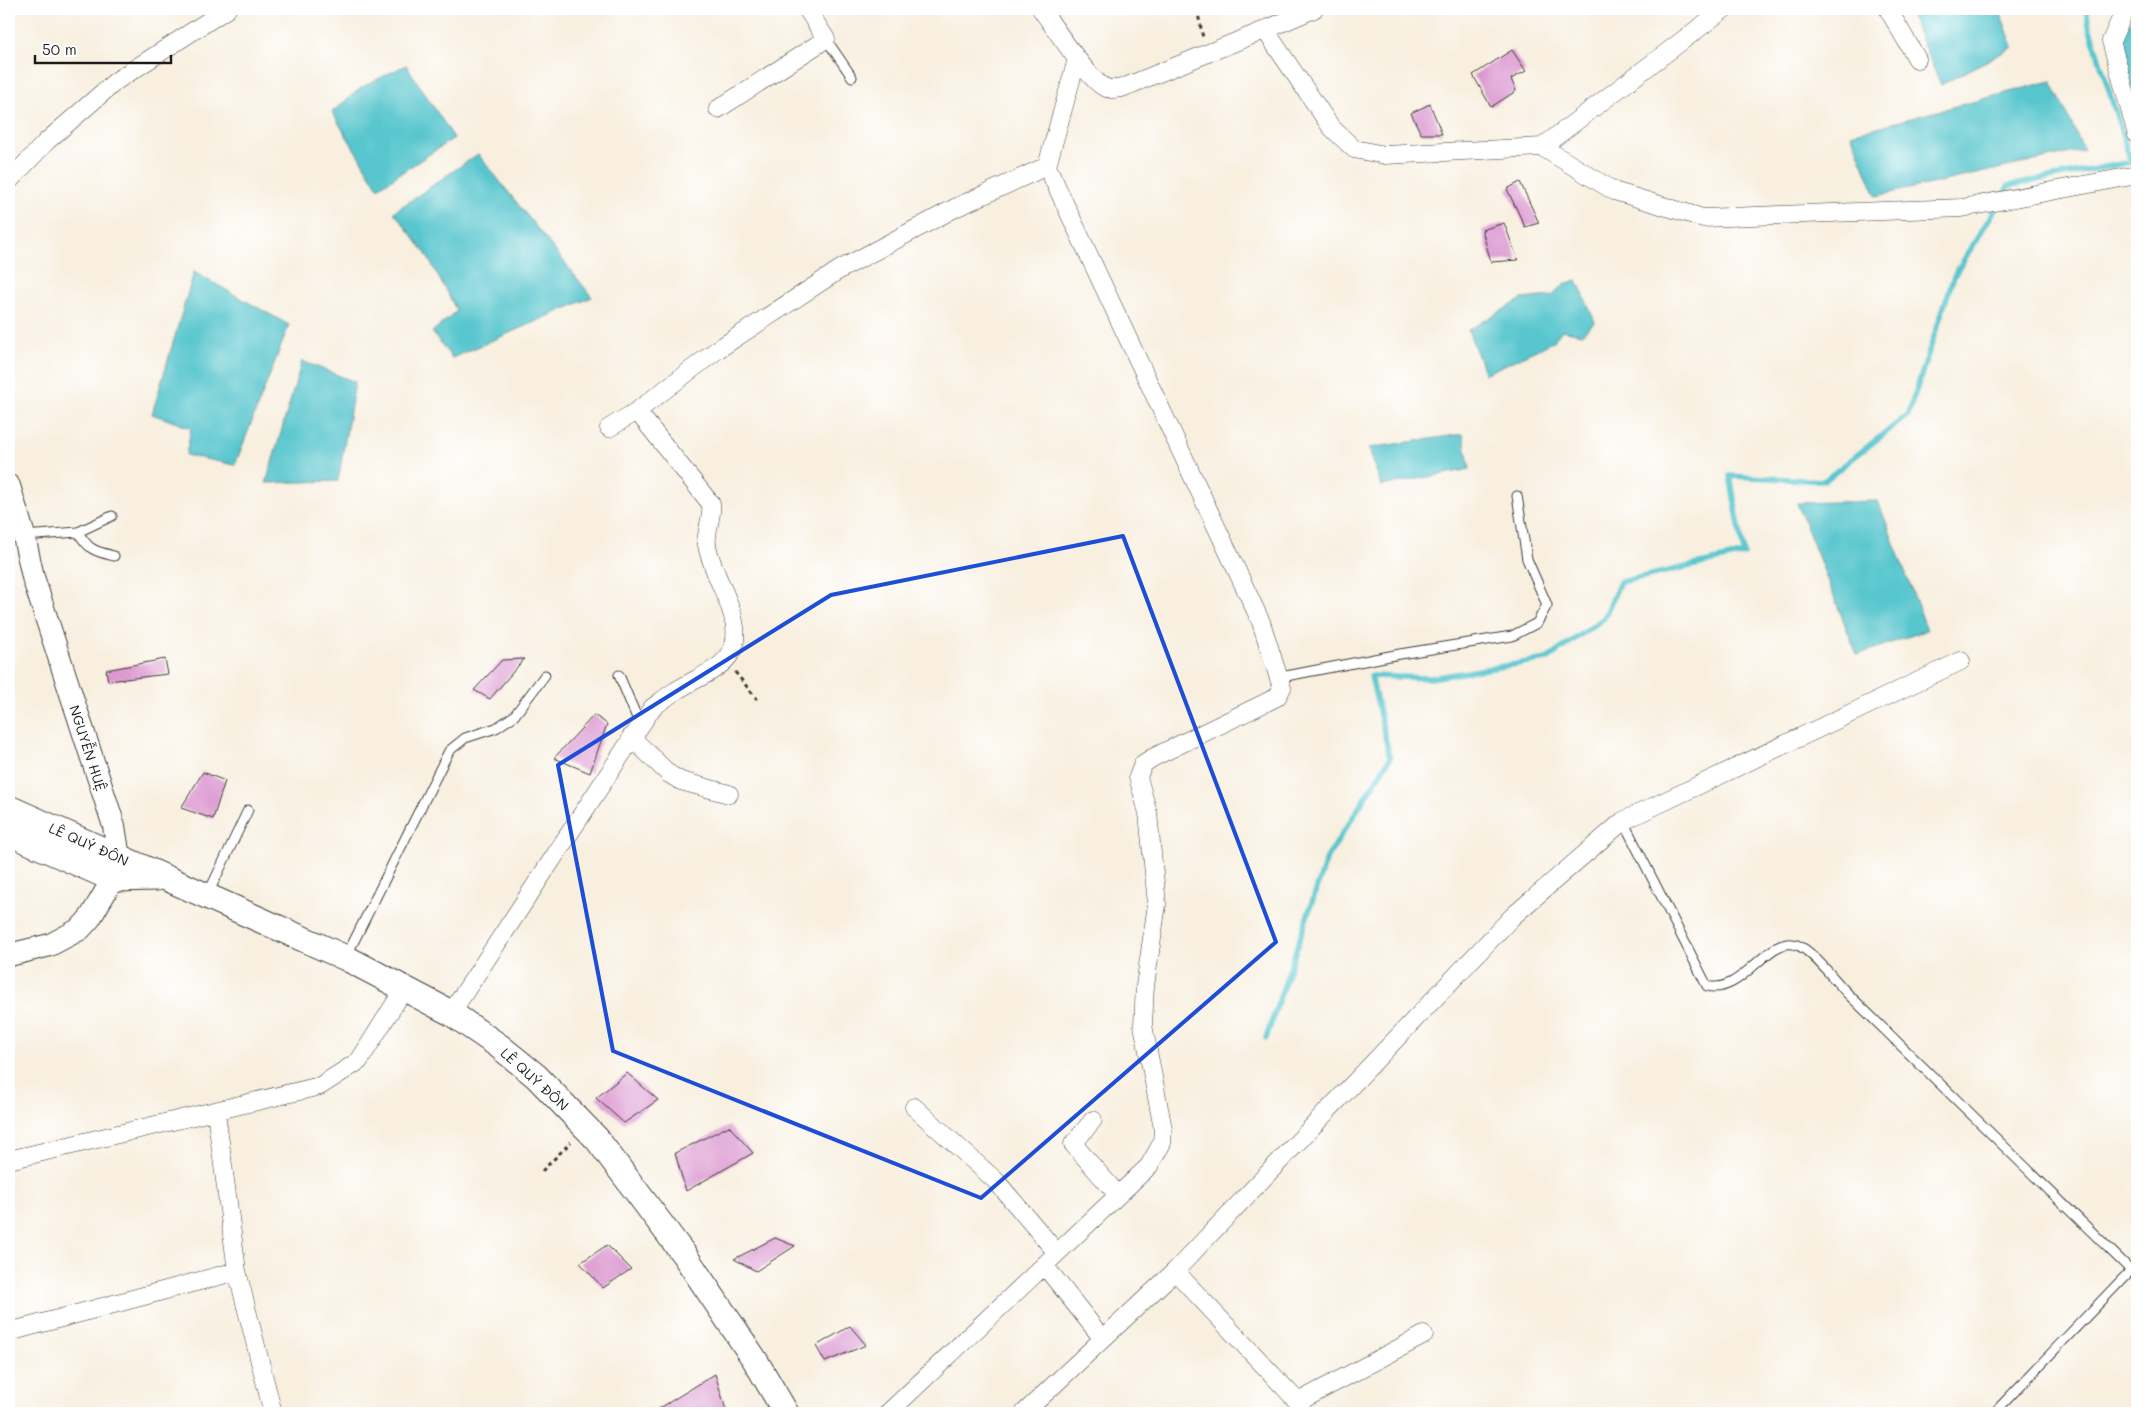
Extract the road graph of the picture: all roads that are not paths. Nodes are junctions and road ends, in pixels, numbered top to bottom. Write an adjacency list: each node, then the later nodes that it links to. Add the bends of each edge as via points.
1 (227, 9): 18 (street, via 116,81 47,141)
2 (808, 9): 9 (street)
3 (1040, 9): 10 (street)
4 (1314, 9): 8 (street)
5 (1724, 9): 15 (street)
6 (1888, 9): 11 (street)
7 (2128, 9): 14 (street, via 2111,41)
8 (1265, 30): 10 (street, via 1111,90 1101,86); 15 (street, via 1331,127 1354,149 1385,154)
9 (826, 39): 12 (lane); 13 (street)
10 (1077, 59): 16 (street)
11 (1917, 59)
12 (852, 77)
13 (718, 109)
14 (2137, 136)
15 (1542, 147): 17 (street, via 1614,192 1703,218 1962,208)
16 (1047, 166): 19 (street, via 955,208 839,270 717,350); 30 (street, via 1261,622)
17 (2137, 175)
18 (9, 181)
19 (637, 411): 20 (street); 31 (street, via 711,504 707,545 737,631 735,646 725,660 707,675 652,708)
20 (609, 428)
21 (9, 486): 25 (street, NGUYỄN HUỆ)
22 (1517, 496): 30 (lane, via 1527,559 1547,605 1537,623 1512,636)
23 (112, 516): 24 (lane)
24 (78, 532): 25 (lane); 26 (lane, via 86,546)
25 (24, 536): 37 (street, NGUYỄN HUỆ, via 33,577 114,826)
26 (114, 556)
27 (1961, 661): 35 (street)
28 (545, 675): 40 (lane, via 514,716 496,728 465,738 449,751)
29 (619, 675): 31 (lane)
30 (1281, 677): 47 (street, via 1282,688 1277,697 1152,758 1143,764 1138,777 1148,813 1157,904 1146,977 1143,1025 1163,1129 1162,1143 1149,1166)
31 (636, 731): 32 (street, via 675,777); 42 (street)
32 (729, 794)
33 (9, 808): 37 (main road, LÊ QUÝ ĐÔN)
34 (248, 810): 38 (lane)
35 (1623, 821): 51 (street, via 1513,916); 52 (lane, via 1707,986 1716,989 1728,985 1772,951 1786,944 1797,944)
36 (9, 833): 37 (main road, LÊ QUÝ ĐÔN)
37 (116, 869): 38 (main road, LÊ QUÝ ĐÔN, via 169,878); 39 (street, via 90,918 80,929 50,945)
38 (206, 897): 40 (main road, LÊ QUÝ ĐÔN)
39 (9, 955)
40 (346, 958): 41 (main road, LÊ QUÝ ĐÔN)
41 (404, 989): 42 (main road, LÊ QUÝ ĐÔN); 44 (street, via 359,1061 320,1086)
42 (450, 1014): 58 (main road, LÊ QUÝ ĐÔN, via 499,1046 536,1076 586,1127 685,1256 755,1360)
43 (914, 1107): 48 (street, via 996,1181)
44 (216, 1112): 46 (street); 50 (street)
45 (1093, 1120): 47 (street, via 1073,1144)
46 (9, 1160)
47 (1118, 1195): 48 (street)
48 (1057, 1253): 49 (street)
49 (1044, 1265): 55 (street); 59 (street)
50 (237, 1271): 53 (street); 57 (street)
51 (1175, 1271): 55 (street); 56 (street)
52 (2134, 1273): 61 (lane)
53 (9, 1332)
54 (1424, 1335): 56 (street)
55 (1103, 1339): 60 (street)
56 (1304, 1407)
57 (273, 1413)
58 (786, 1413)
59 (888, 1413)
60 (1024, 1413)
61 (1994, 1413)

